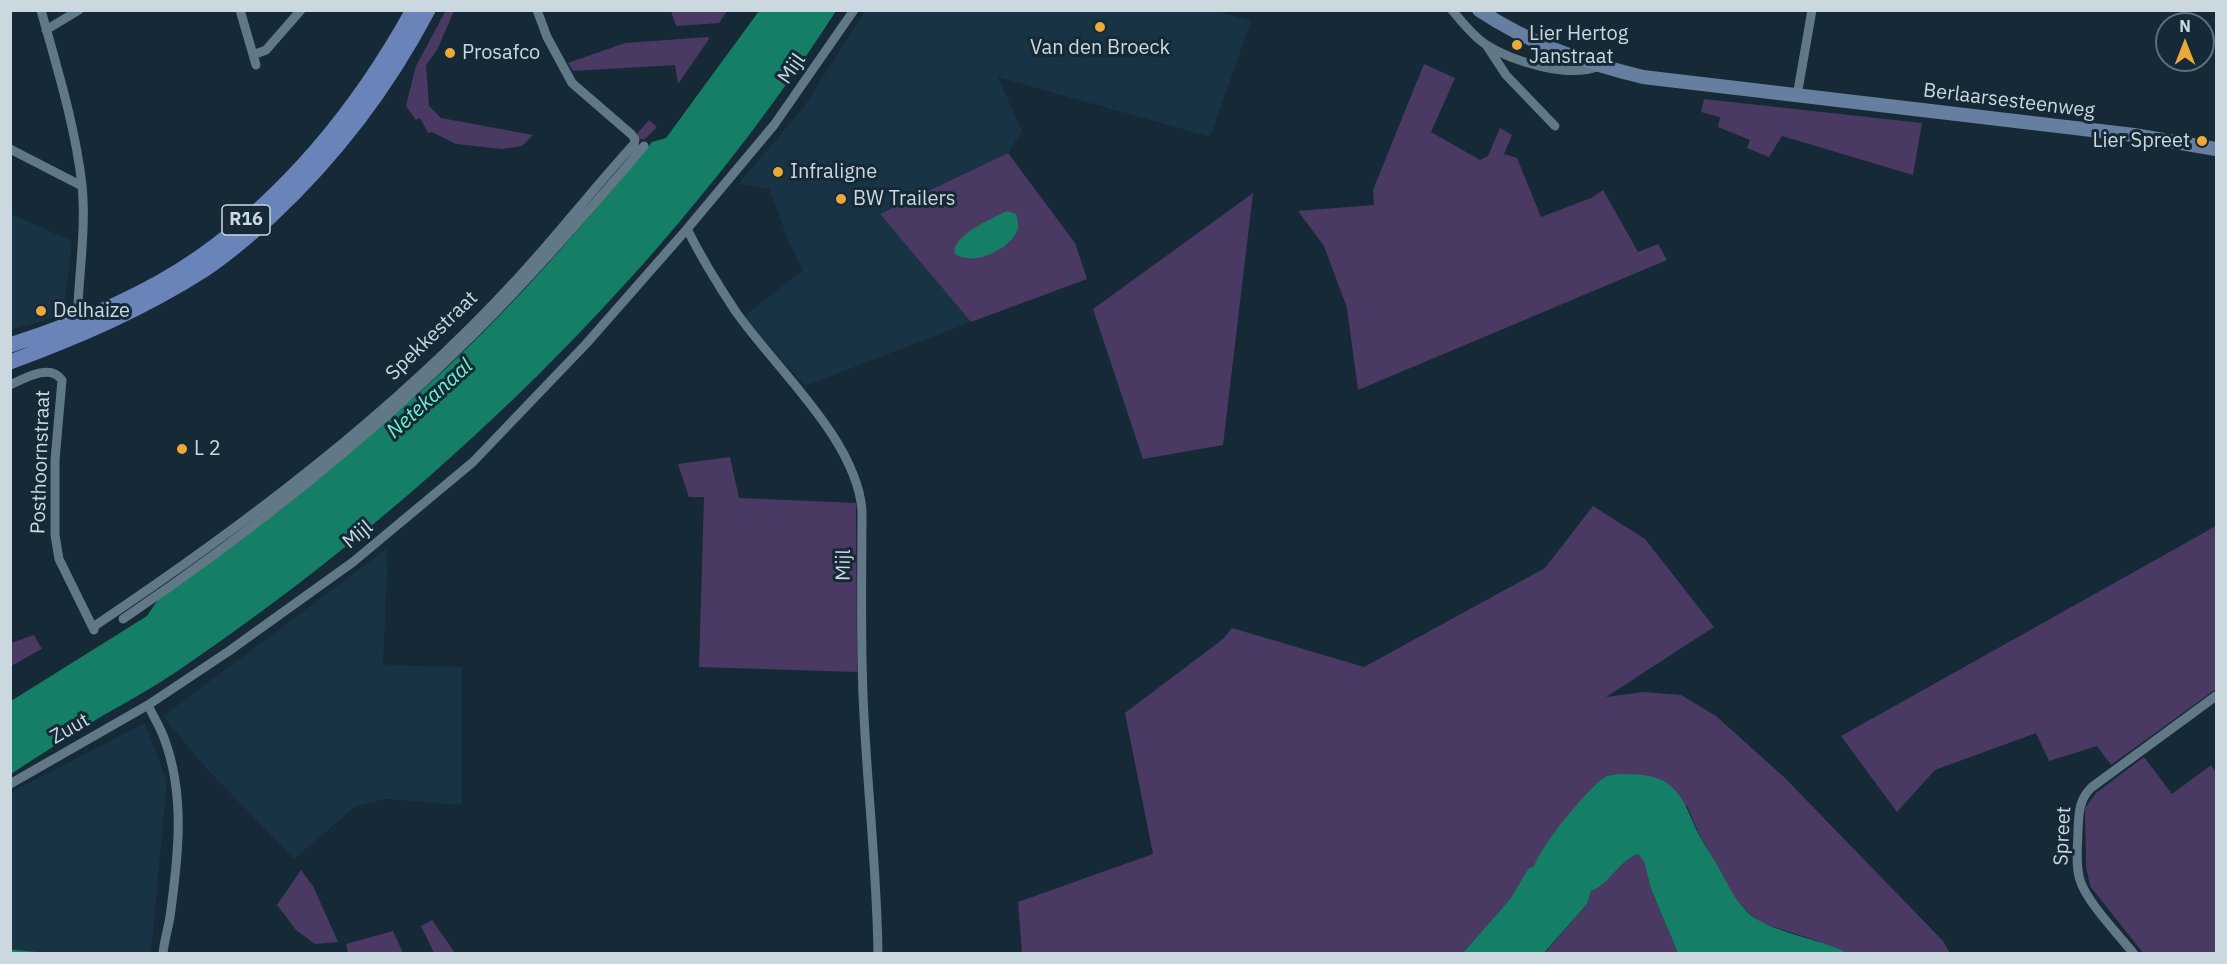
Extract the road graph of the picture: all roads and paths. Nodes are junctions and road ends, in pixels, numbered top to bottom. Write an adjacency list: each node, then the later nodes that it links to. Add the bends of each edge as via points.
1 (40, 10): 12 (street)
2 (80, 10): 12 (street)
3 (240, 10): 14 (street)
4 (301, 10): 14 (street, via 266,50)
5 (412, 10): 25 (main road, R16, via 368,84 328,137 225,238 130,297 76,322)
6 (428, 10): 26 (main road, R16, via 389,78 339,145 286,202 233,249 148,303)
7 (537, 10): 29 (street, Spekkestraat, via 572,83 631,134 634,144 514,282 424,371 252,516)
8 (854, 10): 23 (street, Mijl, via 774,125)
9 (1452, 10): 13 (street, Berlaarsesteenweg)
10 (1479, 10): 16 (street, Berlaarsesteenweg, via 1540,44)
11 (1812, 10): 17 (street)
12 (46, 30): 22 (street, via 70,117)
13 (1487, 45): 16 (street, Berlaarsesteenweg, via 1531,64 1561,69); 18 (street, Berlaarsesteenweg, via 1506,75)
14 (253, 55): 15 (street)
15 (256, 65)
16 (1599, 66): 17 (street, Berlaarsesteenweg, via 1667,81)
17 (1797, 96): 21 (street, Berlaarsesteenweg, via 2134,135)
18 (1555, 126)
19 (644, 146): 28 (street, via 524,283 384,418 291,495)
20 (10, 149): 22 (street)
21 (2217, 149)
22 (82, 186): 24 (street)
23 (687, 229): 31 (street, Mijl, via 586,344 473,462 353,562); 34 (street, Mijl, via 736,312 835,441 859,487 862,675)
24 (78, 305)
25 (10, 345)
26 (10, 362)
27 (10, 385): 29 (street, Posthoornstraat, via 39,373 58,374 62,380 55,460 55,535 59,559)
28 (123, 619)
29 (94, 628)
30 (2217, 696): 35 (street, Spreet, via 2092,787 2082,800 2079,878 2084,891)
31 (148, 705): 32 (street, Zuut); 33 (street, via 164,737 173,768 179,826)
32 (10, 784)
33 (163, 954)
34 (878, 954)
35 (2134, 954)

